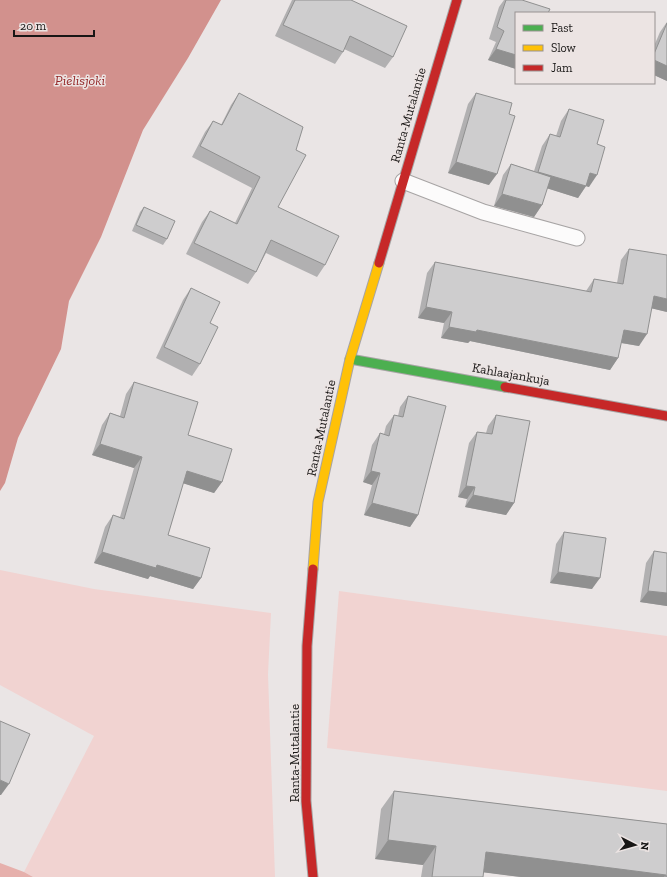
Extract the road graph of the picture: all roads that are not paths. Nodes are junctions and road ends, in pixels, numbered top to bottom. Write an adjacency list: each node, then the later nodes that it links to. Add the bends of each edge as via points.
1 (457, 0): 2 (street, Ranta-Mutalantie)
2 (403, 181): 3 (lane, via 482,212); 4 (street, Ranta-Mutalantie)
3 (577, 238)
4 (350, 359): 5 (street, Kahlaajankuja); 6 (street, Ranta-Mutalantie, via 318,502 306,646 306,801)
5 (667, 416)
6 (313, 877)

